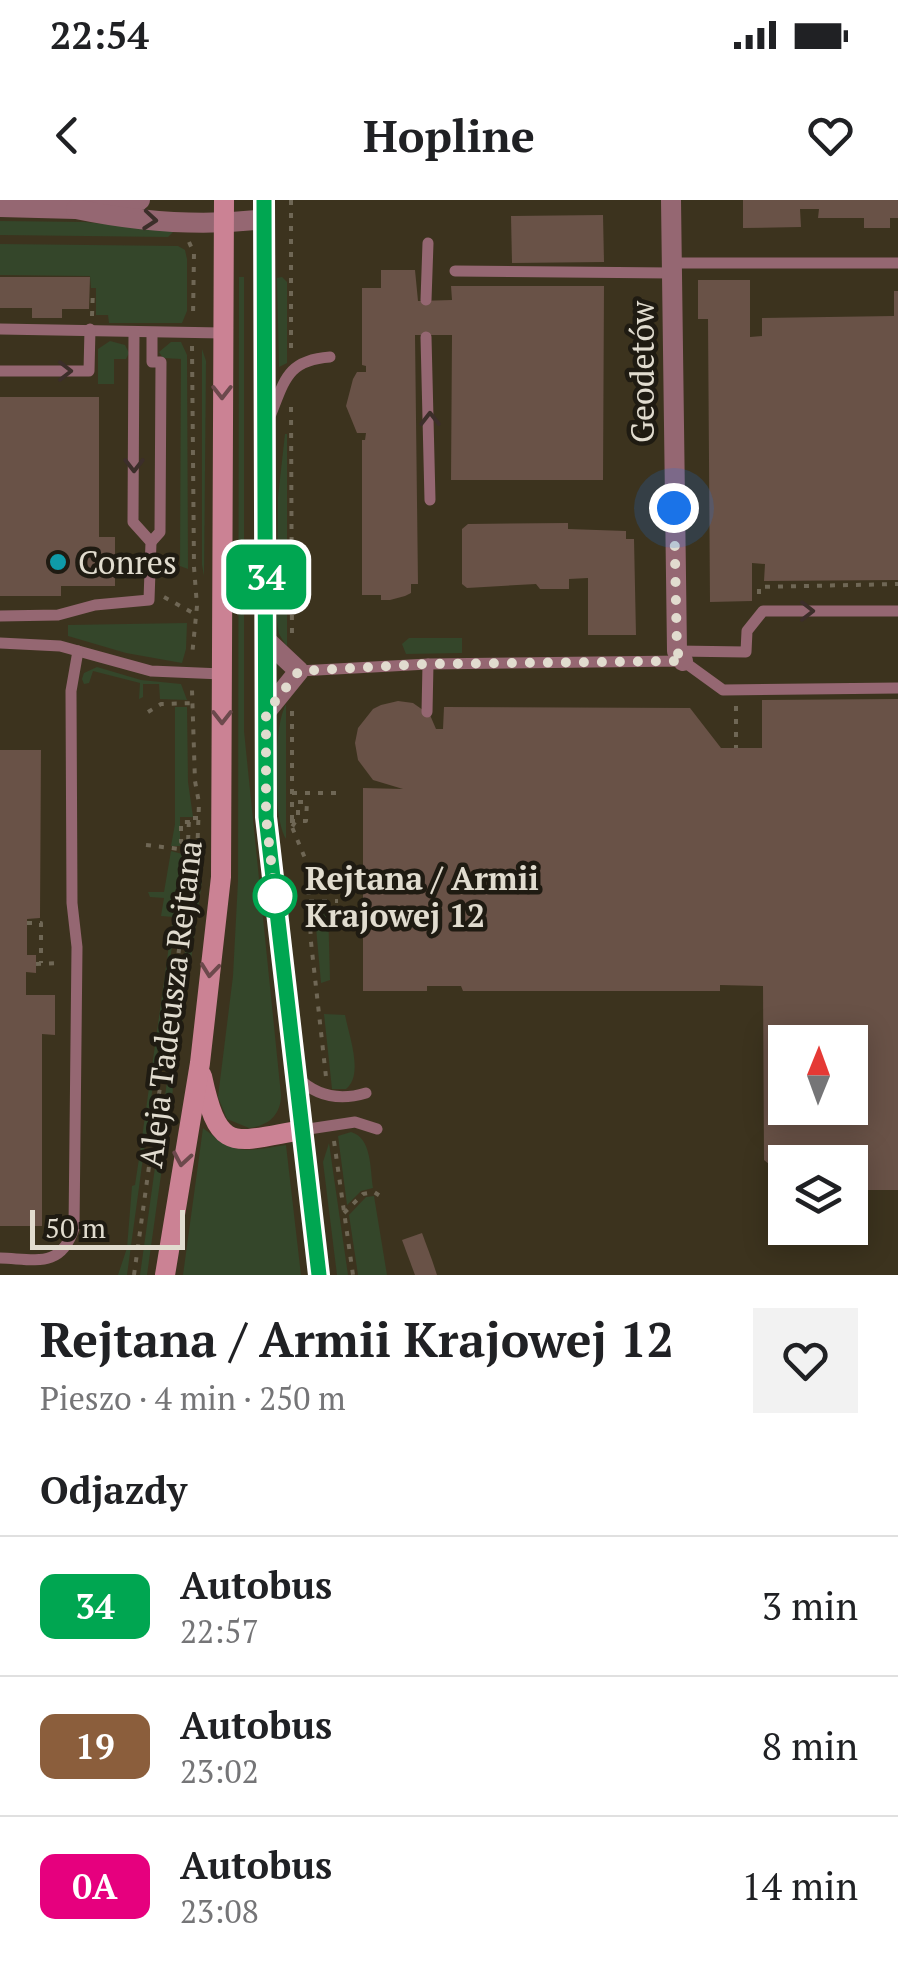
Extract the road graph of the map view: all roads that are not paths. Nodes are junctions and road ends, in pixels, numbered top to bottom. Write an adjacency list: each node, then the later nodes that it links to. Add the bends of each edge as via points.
1 (140, 200): 5 (street)
2 (222, 200): 6 (street); 7 (main road, Aleja Tadeusza Rejtana)
3 (671, 200): 10 (street, Geodetów)
4 (0, 207): 5 (street)
5 (76, 208): 7 (street, one-way to 7, via 118,218)
6 (265, 209): 7 (street); 21 (main road)
7 (225, 224): 17 (main road, Aleja Tadeusza Rejtana)
8 (428, 243): 12 (lane)
9 (898, 263): 10 (lane)
10 (671, 268): 11 (lane); 29 (street, Geodetów)
11 (454, 272)
12 (426, 300)
13 (0, 329): 14 (lane)
14 (91, 329): 15 (lane); 20 (lane, one-way to 14, via 89,371)
15 (134, 333): 16 (lane); 23 (lane, one-way to 23, via 133,522)
16 (152, 333): 17 (lane); 23 (lane, via 152,362 161,362 160,532)
17 (222, 333): 32 (main road, Aleja Tadeusza Rejtana, one-way to 32)
18 (426, 338): 22 (lane, one-way to 18)
19 (330, 357): 21 (lane, via 299,363 285,379)
20 (0, 371)
21 (266, 427): 26 (main road)
22 (430, 500)
23 (151, 542): 25 (lane, via 150,600)
24 (898, 611): 29 (lane, one-way to 24, via 746,652 747,632 763,612)
25 (0, 616)
26 (266, 640): 31 (street); 35 (main road)
27 (0, 643): 28 (lane)
28 (78, 651): 32 (lane, via 152,672); 41 (lane, via 71,691 74,1228 57,1256)
29 (680, 656): 30 (lane); 33 (lane, via 723,690)
30 (428, 664): 31 (lane); 34 (lane)
31 (299, 671): 35 (street)
32 (222, 674): 36 (main road, Aleja Tadeusza Rejtana, one-way to 36, via 221,877)
33 (898, 688)
34 (427, 712)
35 (266, 713): 37 (main road, via 266,817)
36 (200, 1063): 40 (main road, via 210,1114 222,1131 246,1140); 42 (main road, Aleja Tadeusza Rejtana, one-way to 42)
37 (296, 1075): 38 (lane, via 328,1098); 40 (main road)
38 (366, 1093)
39 (376, 1129): 40 (lane, via 355,1122)
40 (302, 1130): 43 (main road)
41 (0, 1258)
42 (165, 1275)
43 (319, 1275)

